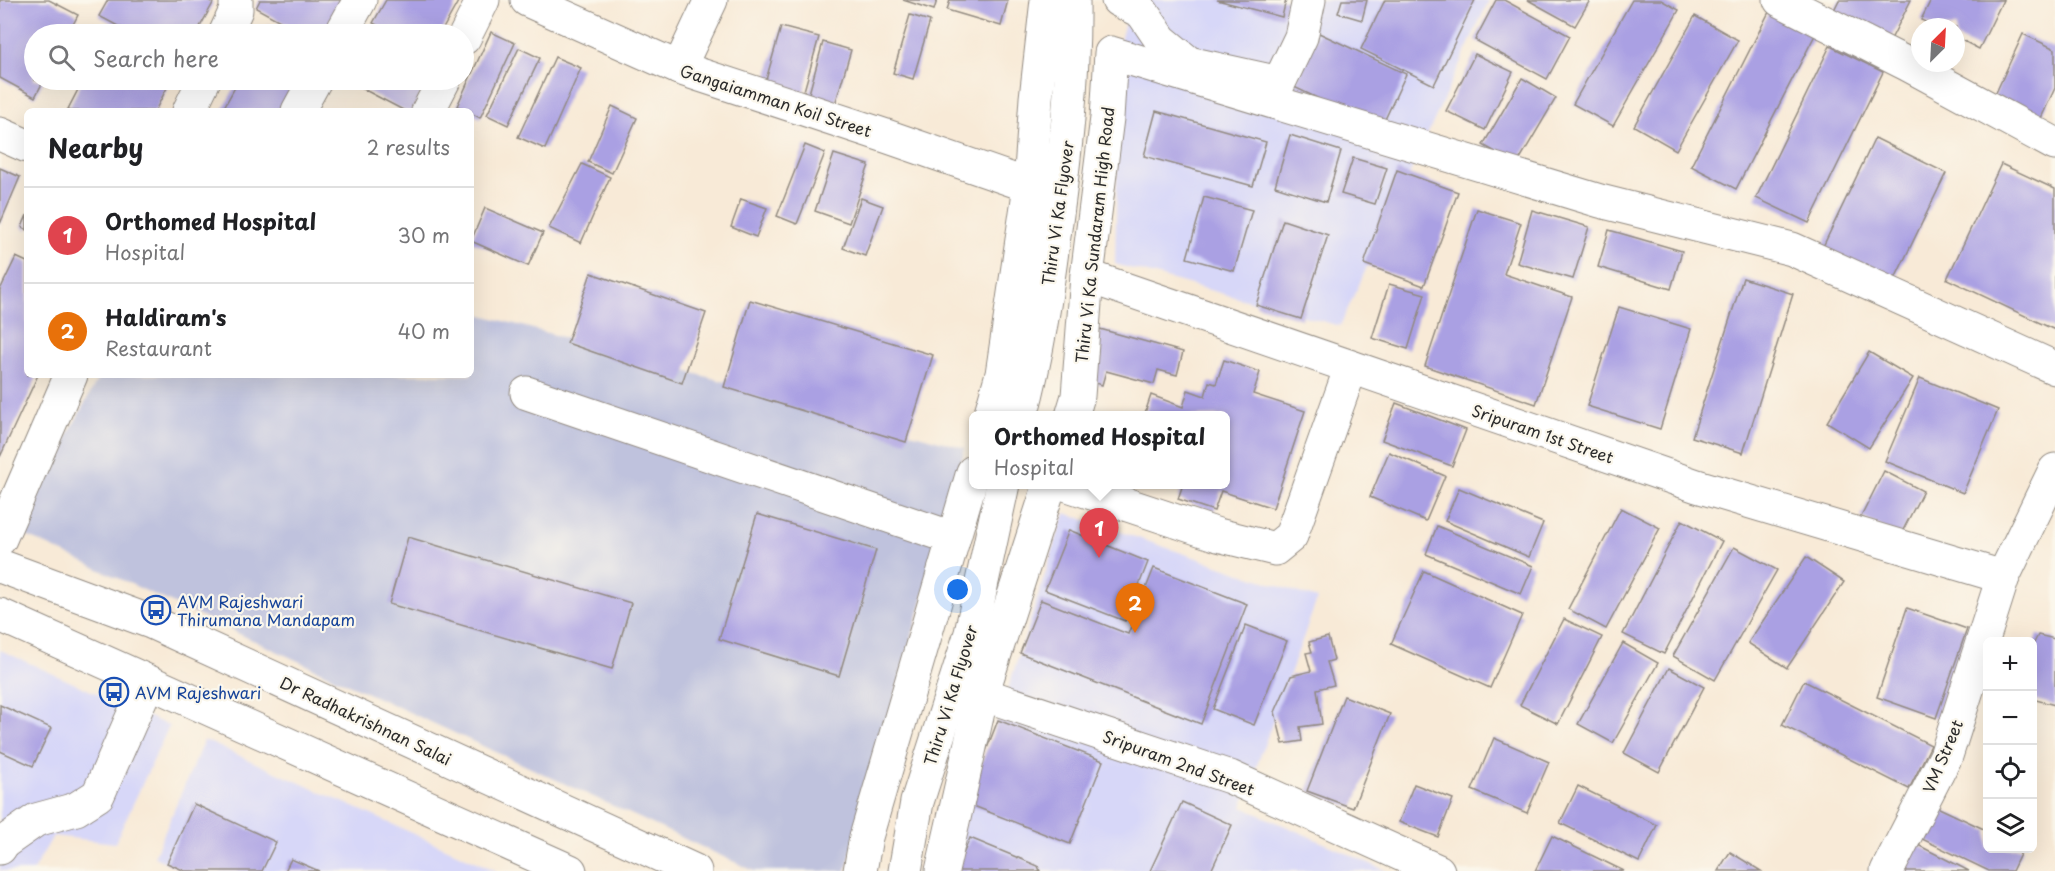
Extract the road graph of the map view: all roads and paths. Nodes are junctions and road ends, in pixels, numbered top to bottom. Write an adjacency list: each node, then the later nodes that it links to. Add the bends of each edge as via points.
1 (236, 0): 12 (street)
2 (360, 0): 13 (street)
3 (483, 0): 14 (street)
4 (527, 0): 16 (street, Gangaiamman Koil Street)
5 (711, 0): 16 (street)
6 (1047, 0): 26 (street)
7 (1073, 0): 15 (street, Thiru Vi Ka Flyover)
8 (1092, 0): 15 (street, Thiru Vi Ka Flyover)
9 (1118, 0): 10 (street, via 1142,12 1161,40 1189,63 1279,83 1301,37)
10 (1309, 0)
11 (1780, 0): 24 (street)
12 (230, 24)
13 (347, 24)
14 (471, 24)
15 (1073, 43): 33 (street, Thiru Vi Ka Flyover, via 1064,168 1043,313)
16 (679, 68): 26 (street, Gangaiamman Koil Street)
17 (199, 90): 20 (street)
18 (310, 90): 21 (street)
19 (439, 90): 22 (street)
20 (190, 108)
21 (300, 108)
22 (430, 108)
23 (0, 134): 25 (street)
24 (2055, 144)
25 (24, 145)
26 (1030, 186): 32 (street, via 1002,375)
27 (1087, 276): 28 (street, Sripuram 1st Street); 29 (street, Thiru Vi Ka Sundaram High Road, via 1111,53 1600,201 1792,249); 34 (street, Thiru Vi Ka Sundaram High Road)
28 (1351, 368): 39 (street, via 1291,536 1275,549 1218,535); 43 (street, Sripuram 1st Street, via 1697,486)
29 (2055, 368)
30 (70, 378): 41 (street)
31 (527, 393): 40 (street)
32 (991, 411)
33 (1022, 411)
34 (1074, 411)
35 (2055, 470): 43 (street, VM Street)
36 (969, 486): 40 (street)
37 (1002, 489): 51 (street, Thiru Vi Ka Flyover, via 971,633 917,802)
38 (1048, 489): 46 (street)
39 (1080, 489)
40 (954, 538): 50 (street, via 866,837)
41 (0, 539)
42 (0, 566): 49 (street, Dr Radhakrishnan Salai, via 151,622)
43 (2003, 577): 54 (street, VM Street, via 1946,756)
44 (0, 615): 45 (street)
45 (148, 682): 47 (street, via 98,795 76,809 36,820); 48 (street)
46 (982, 694): 52 (street); 53 (street, Sripuram 2nd Street, via 1230,777)
47 (0, 848)
48 (570, 871)
49 (695, 871)
50 (860, 871)
51 (905, 871)
52 (942, 871)
53 (1438, 871)
54 (1887, 871)

